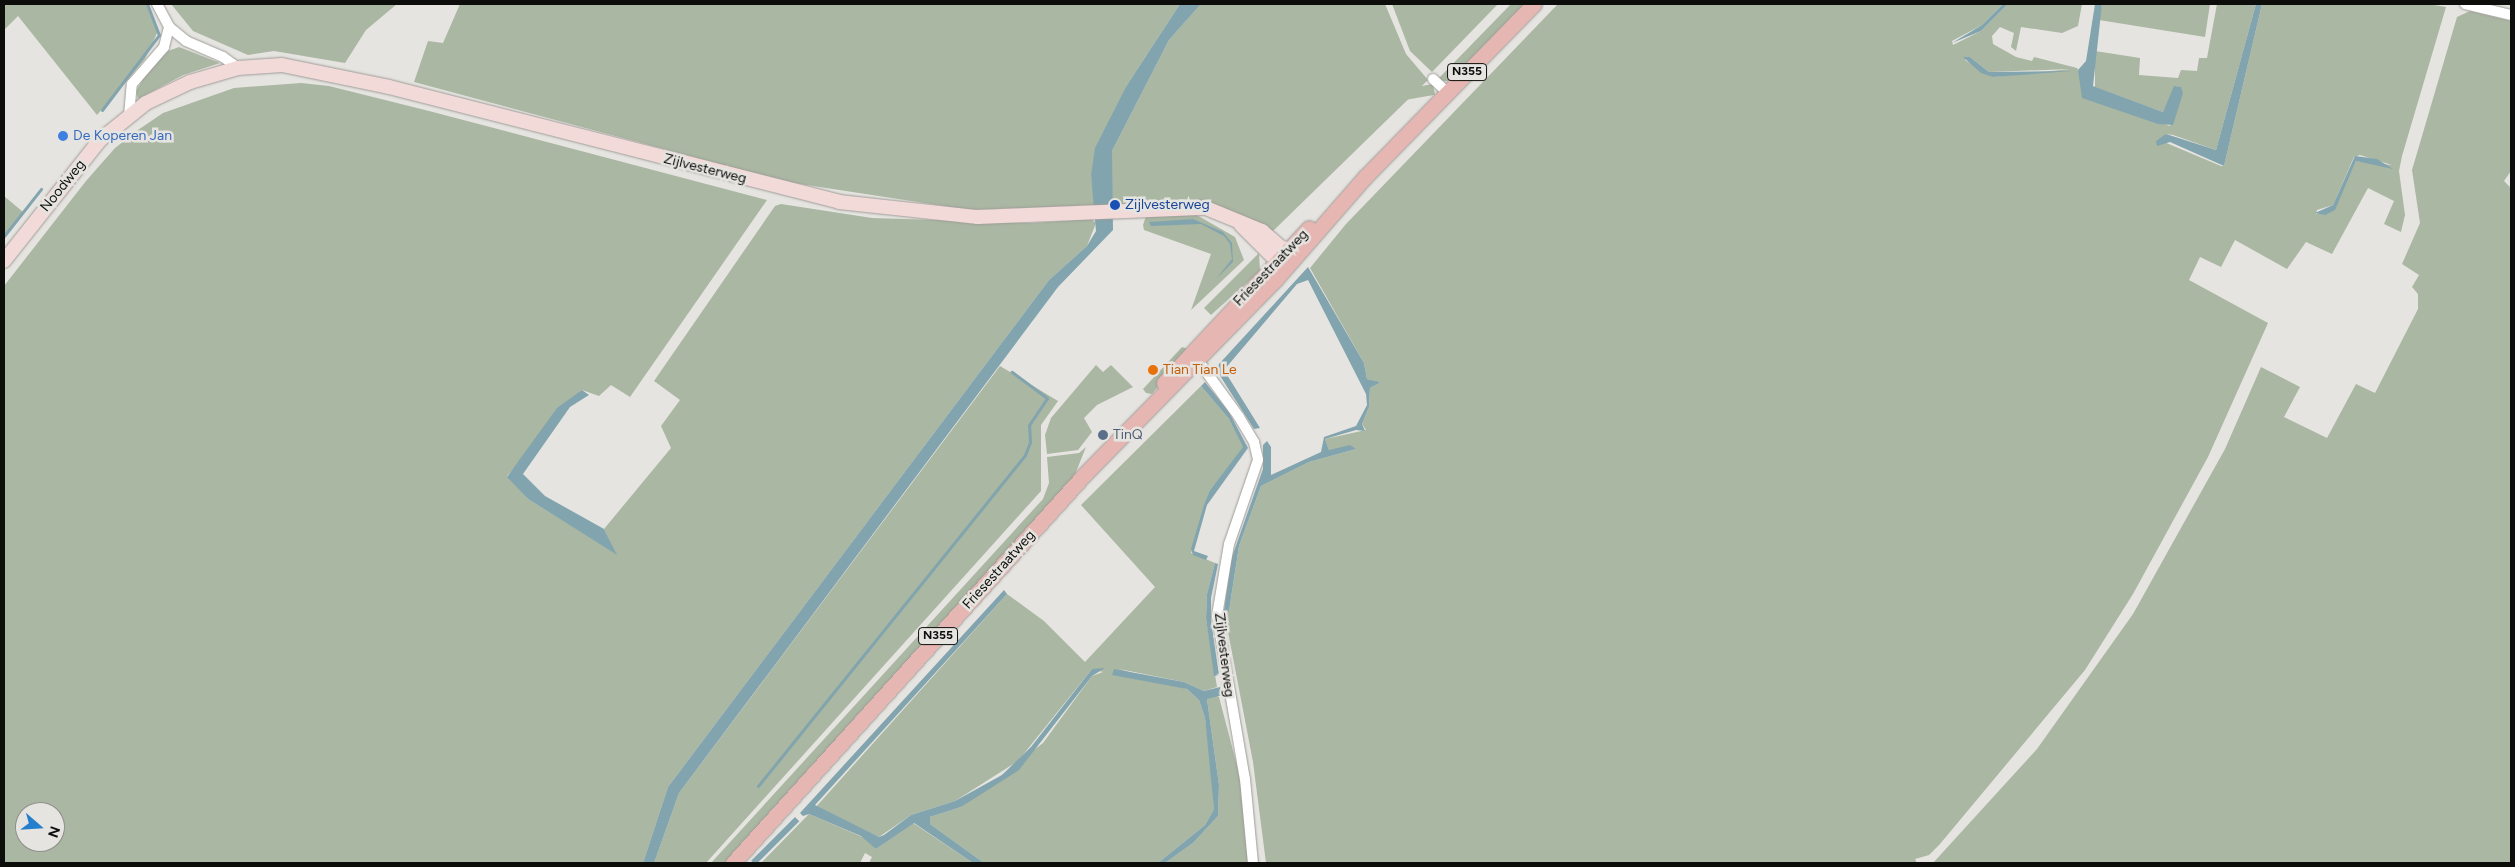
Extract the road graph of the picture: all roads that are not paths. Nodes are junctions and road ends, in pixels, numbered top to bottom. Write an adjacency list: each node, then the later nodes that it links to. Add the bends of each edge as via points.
1 (157, 4): 5 (street)
2 (1534, 4): 10 (main road, Friesestraatweg / N355)
3 (2465, 4): 4 (street)
4 (2511, 15)
5 (169, 26): 6 (street); 7 (street)
6 (186, 41): 7 (street); 8 (street, via 223,57)
7 (164, 47): 11 (street, via 132,84)
8 (238, 68): 11 (main road, Zijlvesterweg, via 190,82 146,103); 12 (main road, Zijlvesterweg, via 282,65 389,87 839,202 978,217 1198,207 1262,231)
9 (1433, 79): 10 (street)
10 (1447, 92): 12 (main road, Friesestraatweg / N355)
11 (129, 116): 13 (main road, Noodweg, via 100,140)
12 (1284, 259): 14 (main road, Friesestraatweg / N355)
13 (4, 261)
14 (1194, 356): 15 (main road, Friesestraatweg / N355); 16 (street, Zijlvesterweg, via 1239,417 1254,442 1258,460 1229,544 1217,616 1245,779)
15 (733, 863)
16 (1254, 863)

